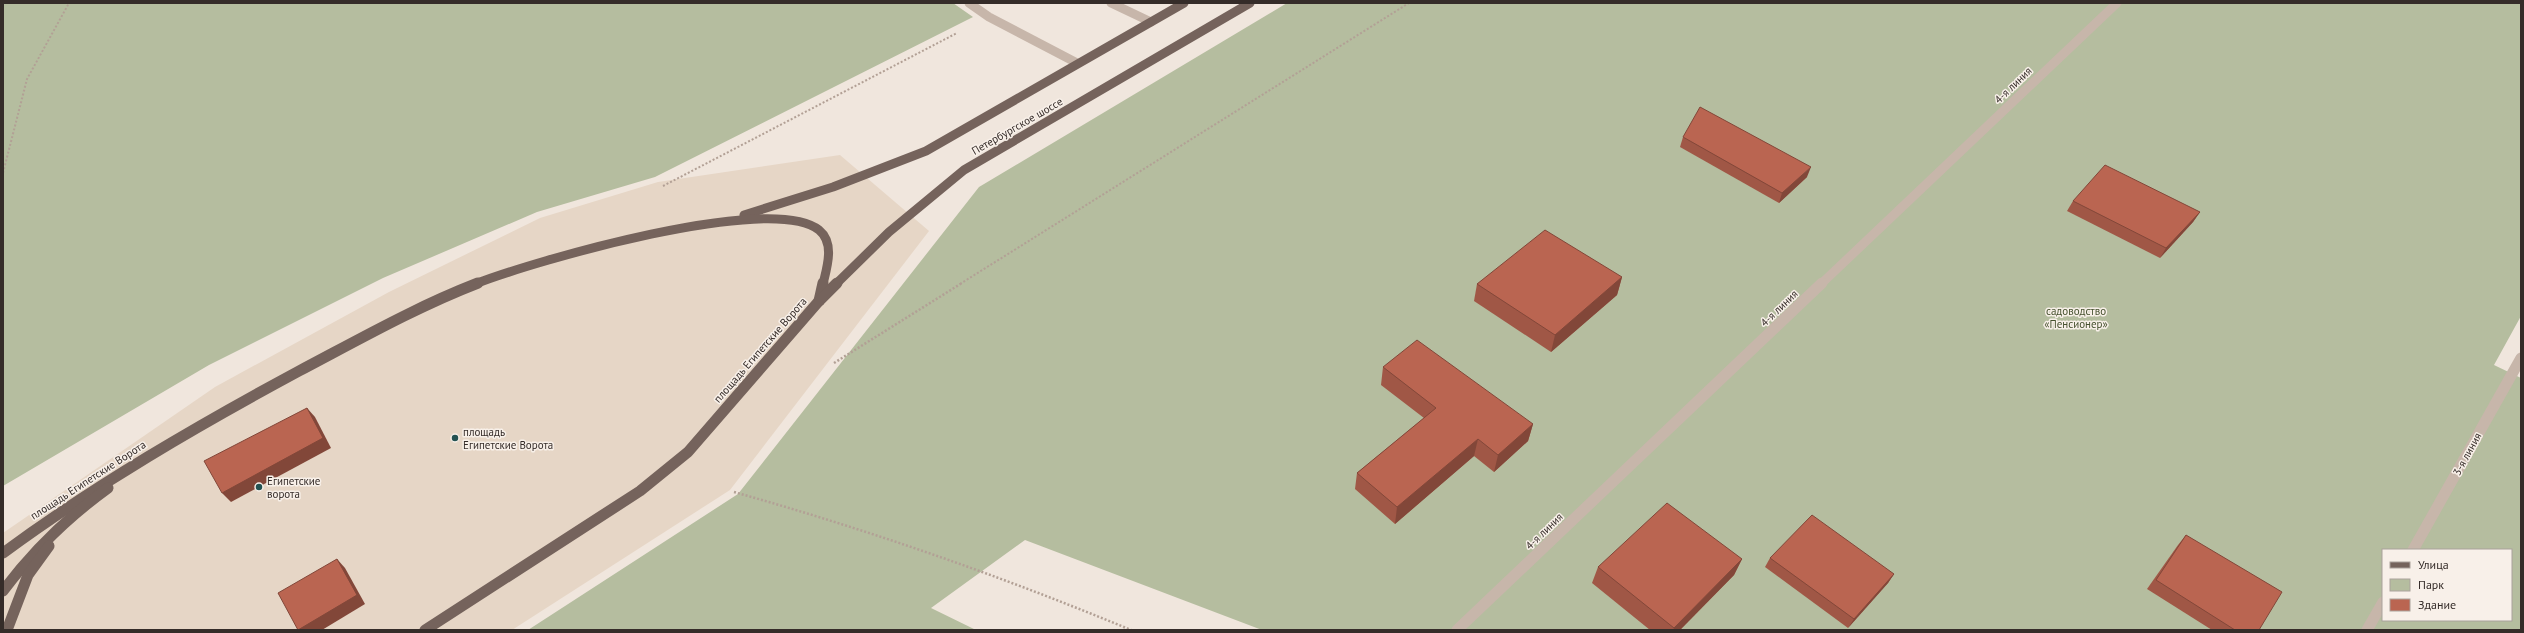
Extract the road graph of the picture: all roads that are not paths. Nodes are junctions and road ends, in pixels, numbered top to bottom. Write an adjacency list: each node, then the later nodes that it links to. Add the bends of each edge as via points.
1 (969, 3): 7 (lane, via 989,17)
2 (1111, 3): 6 (lane)
3 (1184, 3): 6 (main road)
4 (1250, 3): 9 (main road, Петербургское шоссе, via 964,170 889,232)
5 (2117, 3): 19 (lane, 4-я линия)
6 (1151, 22): 7 (main road)
7 (1077, 63): 8 (main road, via 926,151 833,187)
8 (734, 218): 9 (main road, площадь Египетские Ворота, via 789,218 805,222 819,231 828,243 828,259); 11 (main road, площадь Египетские Ворота, via 545,260 481,282 394,322)
9 (819, 301): 18 (main road, площадь Египетские Ворота, via 688,452 640,491)
10 (2521, 358): 13 (lane, 3-я линия)
11 (190, 431): 12 (main road, площадь Египетские Ворота, via 95,497); 14 (main road, площадь Египетские Ворота, via 91,491)
12 (64, 525): 15 (main road, площадь Египетские Ворота, via 27,561); 17 (main road, площадь Египетские Ворота, via 28,575)
13 (2414, 549)
14 (3, 553)
15 (3, 592)
16 (2382, 604): 20 (lane)
17 (6, 630)
18 (425, 630)
19 (1457, 630)
20 (2368, 630)

